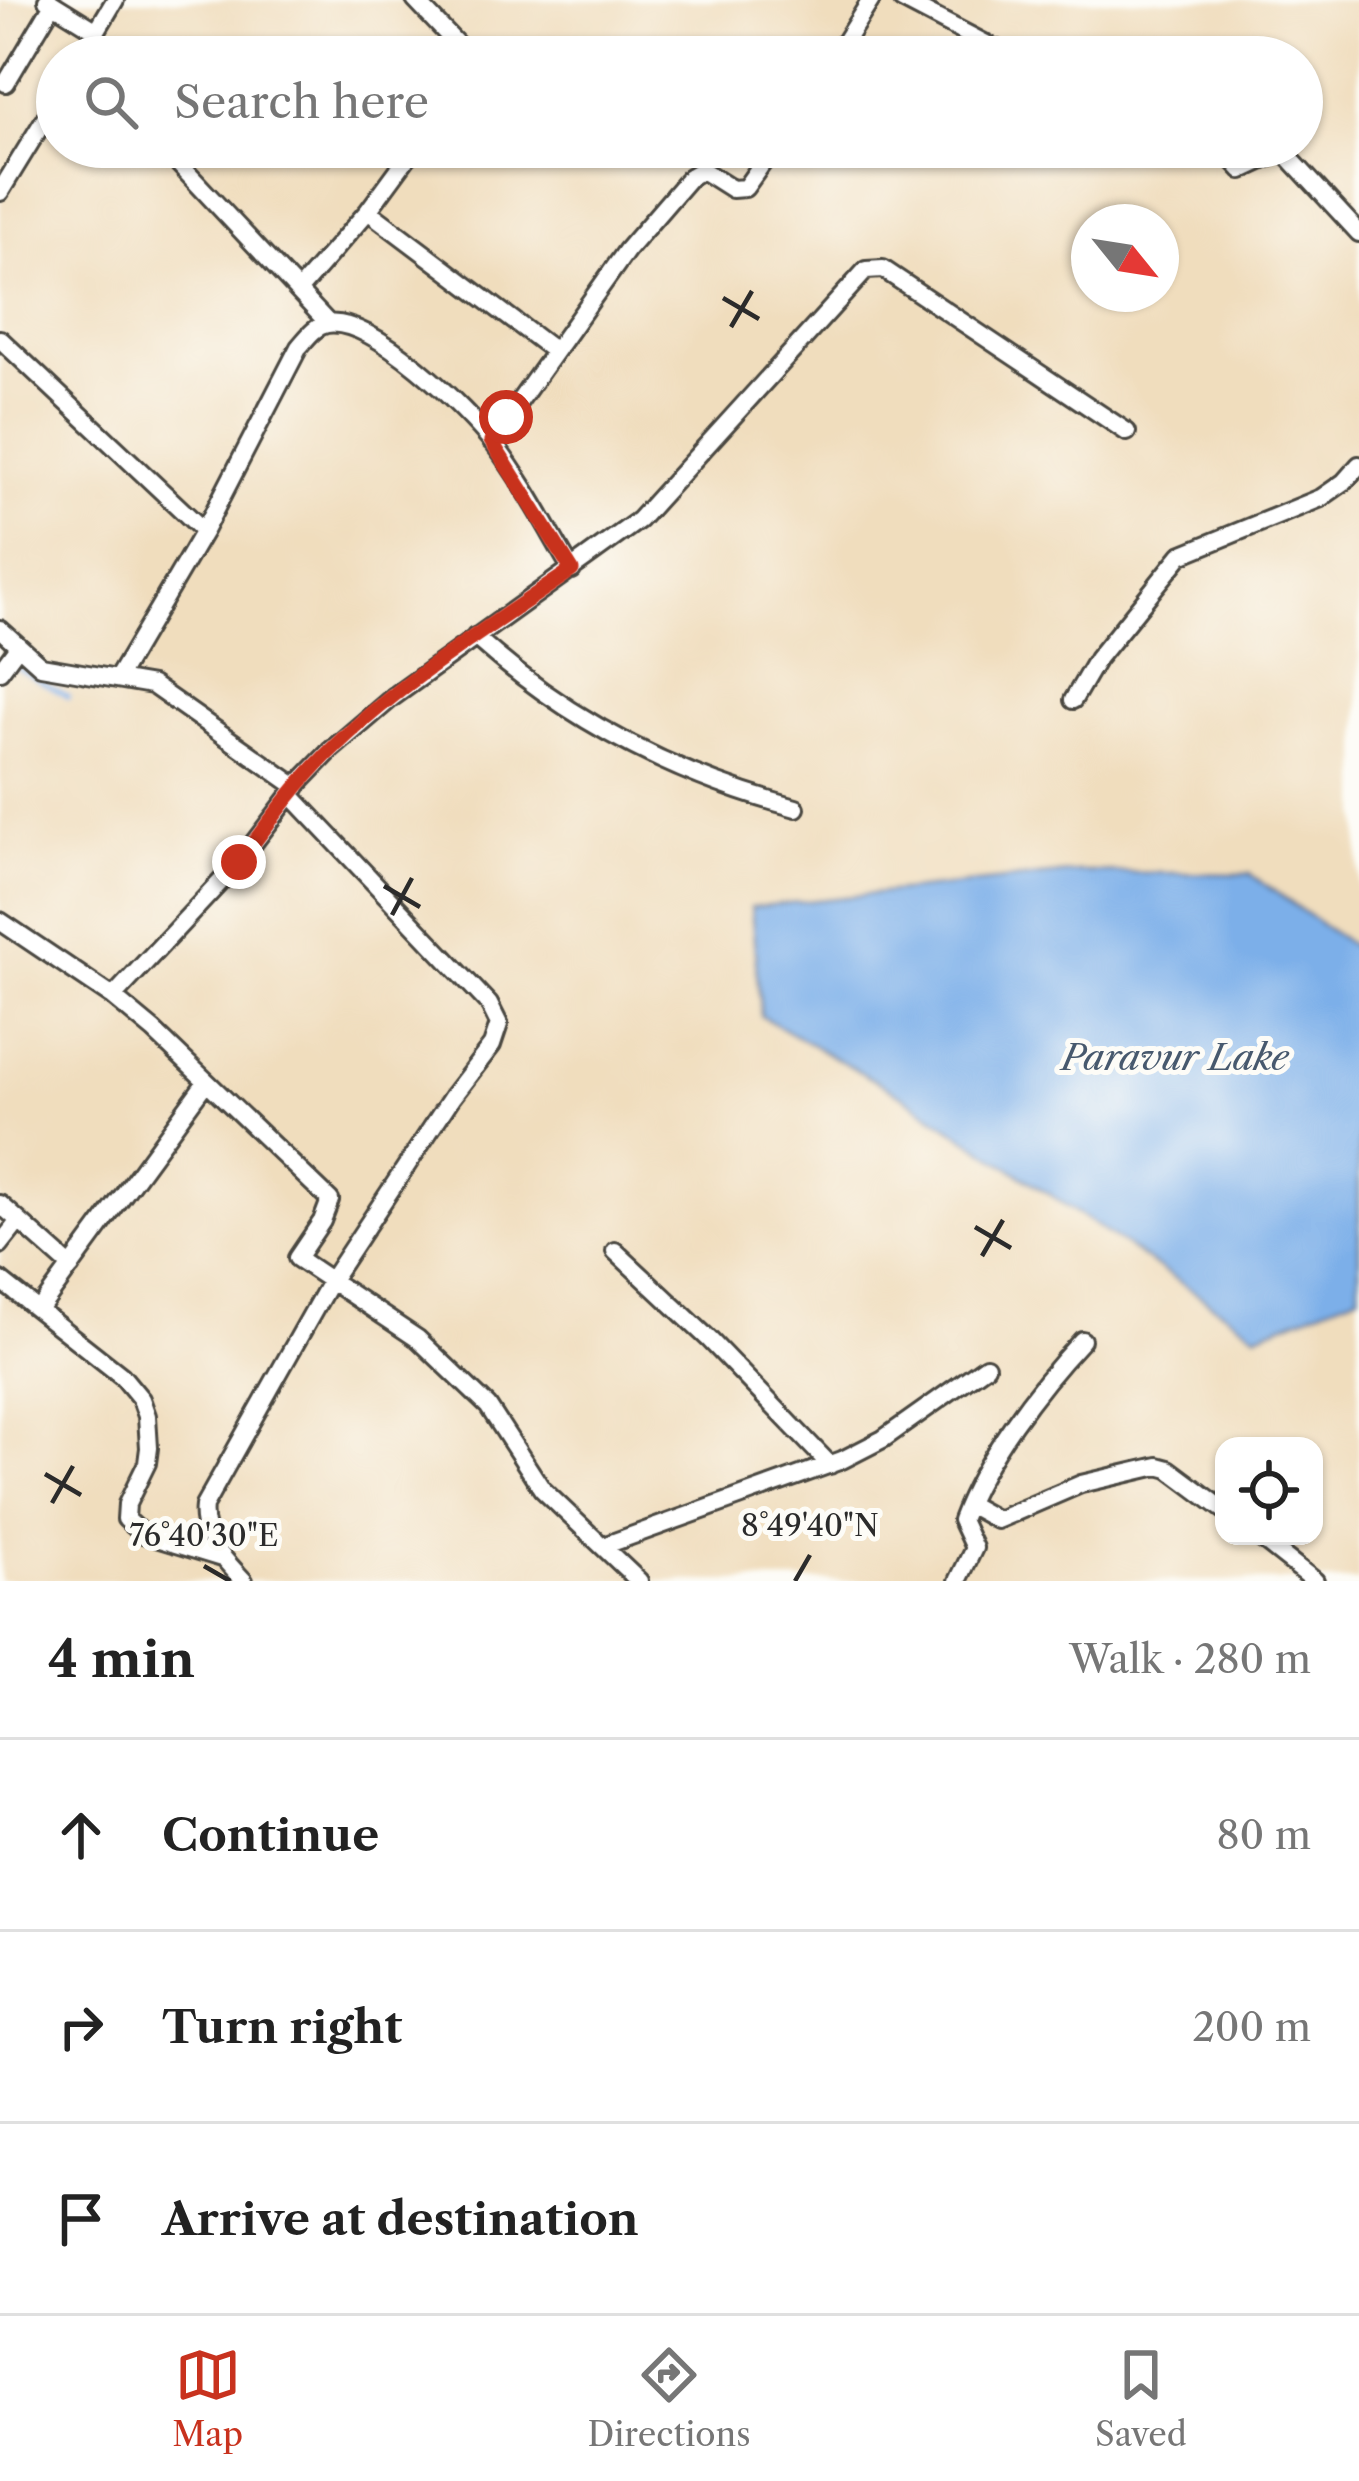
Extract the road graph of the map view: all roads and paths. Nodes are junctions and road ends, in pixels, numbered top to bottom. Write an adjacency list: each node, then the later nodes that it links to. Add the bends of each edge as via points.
1 (115, 0): 6 (street)
2 (415, 0): 8 (street)
3 (871, 0): 9 (street)
4 (902, 0): 10 (street)
5 (51, 2): 6 (street); 11 (street)
6 (97, 31): 7 (street)
7 (94, 36)
8 (449, 36)
9 (848, 36)
10 (971, 36)
11 (6, 82)
12 (36, 133): 17 (street)
13 (183, 168): 20 (street)
14 (400, 168): 18 (street)
15 (759, 168): 23 (street, via 745,188 702,170 690,177)
16 (1299, 168): 19 (street)
17 (0, 192)
18 (368, 211): 20 (street); 23 (street)
19 (1359, 233)
20 (298, 291): 21 (street)
21 (328, 323): 25 (street, via 393,346); 27 (street, via 299,346)
22 (0, 339): 27 (street)
23 (554, 351): 25 (street)
24 (1127, 432): 28 (street, via 872,268 640,520)
25 (491, 441): 28 (street)
26 (1359, 465): 34 (street, via 1321,497 1188,549 1096,659)
27 (204, 531): 33 (street)
28 (572, 570): 30 (street)
29 (0, 629): 31 (street)
30 (475, 637): 35 (street, via 331,750); 36 (street, via 598,728 716,785)
31 (17, 648): 32 (street); 33 (street, via 52,669)
32 (0, 671)
33 (118, 677): 35 (street, via 168,694)
34 (1073, 700)
35 (294, 791): 38 (street); 46 (street, via 499,1024)
36 (796, 808)
37 (0, 921): 38 (street)
38 (113, 997): 39 (street)
39 (206, 1082): 44 (street); 46 (street, via 330,1200 297,1258)
40 (0, 1204): 41 (street)
41 (19, 1221): 42 (street); 44 (street)
42 (0, 1245)
43 (615, 1251): 50 (street)
44 (71, 1267): 47 (street)
45 (0, 1280): 47 (street)
46 (331, 1280): 54 (street, via 418,1339 488,1406 542,1489); 55 (street, via 204,1506 208,1536)
47 (39, 1310): 55 (street, via 141,1399 149,1448 126,1520 143,1534)
48 (1082, 1340): 52 (street, via 1049,1375)
49 (986, 1366): 50 (street)
50 (830, 1466): 54 (street)
51 (1215, 1503): 52 (street, via 1158,1466 1081,1484 997,1520)
52 (968, 1504): 58 (street, via 961,1520 974,1548)
53 (1269, 1545): 59 (street)
54 (604, 1546): 57 (street)
55 (223, 1558): 56 (street)
56 (236, 1578)
57 (639, 1581)
58 (958, 1581)
59 (1315, 1581)

